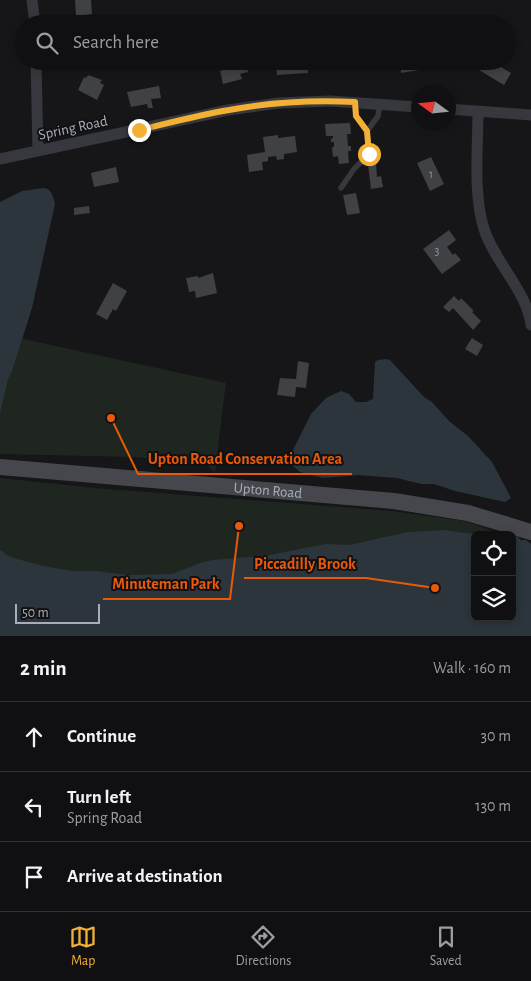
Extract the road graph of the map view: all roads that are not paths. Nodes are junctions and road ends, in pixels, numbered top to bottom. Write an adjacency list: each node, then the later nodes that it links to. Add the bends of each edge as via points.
1 (32, 0): 2 (street)
2 (33, 15)
3 (36, 70): 11 (street)
4 (355, 102): 5 (street, Spring Road); 10 (lane, via 356,116); 11 (street, Spring Road, via 279,103 228,110)
5 (380, 104): 6 (street, Spring Road); 10 (lane, via 378,116)
6 (411, 106)
7 (456, 110): 8 (street)
8 (478, 111): 9 (street); 14 (street, via 478,206 495,254 530,311)
9 (531, 115)
10 (367, 131): 13 (lane, via 369,154)
11 (38, 151): 12 (street, Spring Road)
12 (0, 159)
13 (341, 188)
14 (531, 325)
15 (0, 467): 16 (main road, Upton Road, via 394,501 468,513)
16 (531, 532)

